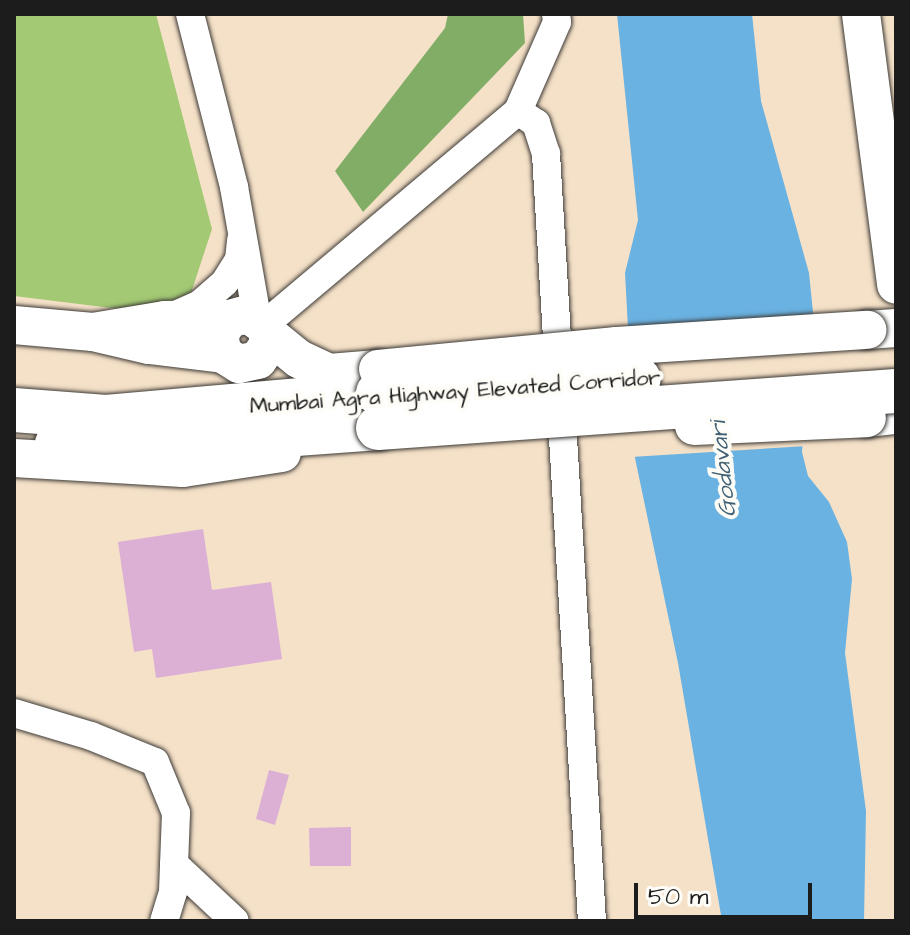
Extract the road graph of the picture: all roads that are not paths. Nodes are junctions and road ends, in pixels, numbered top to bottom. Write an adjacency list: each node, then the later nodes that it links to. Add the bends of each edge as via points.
1 (190, 14): 5 (street)
2 (556, 14): 4 (street)
3 (861, 14): 6 (street)
4 (518, 111): 11 (street); 22 (street, via 536,123 546,154)
5 (242, 231): 7 (street, via 239,260); 11 (street)
6 (894, 265)
7 (230, 274): 8 (street, via 200,304); 11 (street)
8 (165, 320): 11 (street); 12 (street)
9 (14, 325): 12 (street)
10 (882, 329): 11 (street, bridge, via 617,346 329,373)
11 (248, 330): 12 (street, via 149,345)
12 (93, 332)
13 (896, 361): 15 (highway, Mumbai Agra Highway Elevated Corridor, bridge, via 378,393 106,417)
14 (886, 408): 16 (highway, Mumbai Agra Highway Elevated Corridor, bridge, via 119,447); 17 (street, bridge, via 372,441 183,468)
15 (14, 410)
16 (14, 441)
17 (14, 458)
18 (14, 713): 19 (street, via 155,762 176,813)
19 (174, 864): 20 (street); 21 (street)
20 (164, 921)
21 (235, 921)
22 (592, 921)

